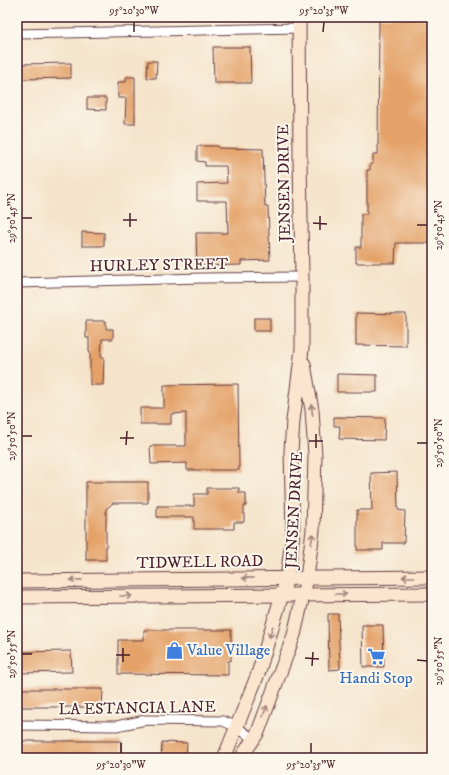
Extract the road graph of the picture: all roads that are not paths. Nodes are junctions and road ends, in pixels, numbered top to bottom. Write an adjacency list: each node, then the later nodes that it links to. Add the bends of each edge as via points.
1 (299, 22): 2 (street); 3 (main road, JENSEN DRIVE)
2 (17, 34)
3 (302, 277): 4 (street, HURLEY STREET); 5 (main road, JENSEN DRIVE)
4 (17, 284)
5 (302, 349): 7 (main road, JENSEN DRIVE, via 293,421 293,533); 8 (main road, JENSEN DRIVE, one-way to 5, via 313,530 315,455 312,410)
6 (432, 577): 8 (main road, TIDWELL ROAD, one-way to 8)
7 (287, 578): 8 (main road, TIDWELL ROAD); 9 (main road, TIDWELL ROAD, one-way to 9); 12 (main road, JENSEN DRIVE)
8 (306, 578): 13 (main road, JENSEN DRIVE)
9 (179, 579): 10 (main road, TIDWELL ROAD); 15 (main road)
10 (103, 580): 11 (main road, TIDWELL ROAD, one-way to 11); 16 (main road)
11 (17, 581)
12 (282, 594): 13 (main road, TIDWELL ROAD); 15 (main road, TIDWELL ROAD); 19 (main road, JENSEN DRIVE, one-way to 19, via 258,674)
13 (302, 594): 14 (main road, TIDWELL ROAD, one-way to 14); 20 (main road, JENSEN DRIVE, one-way to 13, via 294,635)
14 (432, 594)
15 (179, 595): 16 (main road, TIDWELL ROAD, one-way to 15)
16 (104, 596): 17 (main road, TIDWELL ROAD)
17 (17, 597)
18 (17, 725): 19 (street, LA ESTANCIA LANE, via 116,726 146,720 223,721)
19 (237, 726): 20 (street, LA ESTANCIA LANE); 21 (main road, JENSEN DRIVE)
20 (254, 739): 22 (main road, JENSEN DRIVE)
21 (224, 758)
22 (241, 758)

